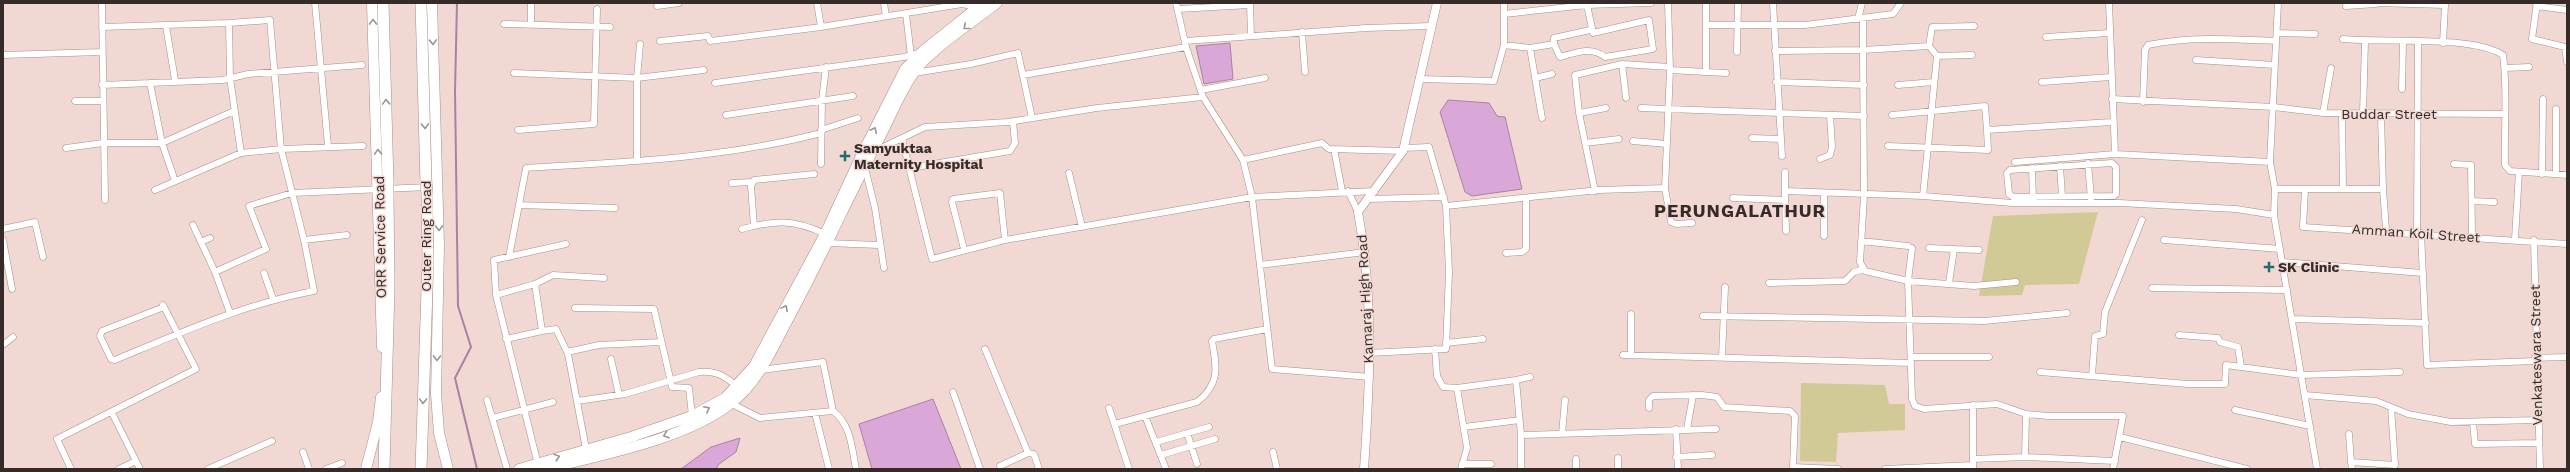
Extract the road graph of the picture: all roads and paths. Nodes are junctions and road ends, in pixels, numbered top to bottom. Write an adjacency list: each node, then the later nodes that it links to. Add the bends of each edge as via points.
1 (102, 3): 49 (street)
2 (315, 3): 89 (street)
3 (372, 3): 199 (main road, ORR Service Road, one-way to 3)
4 (383, 3): 199 (highway, one-way to 4)
5 (421, 3): 405 (highway, Outer Ring Road, one-way to 405, bridge, via 428,259)
6 (432, 3): 200 (main road, one-way to 200)
7 (531, 3): 41 (street)
8 (679, 3): 28 (street)
9 (817, 3): 45 (street)
10 (884, 3): 37 (street)
11 (927, 3): 34 (street)
12 (997, 3): 31 (main road)
13 (1437, 3): 46 (street)
14 (1504, 3): 36 (street)
15 (1651, 3): 25 (street)
16 (1668, 3): 90 (street)
17 (1706, 3): 42 (street)
18 (1738, 3): 43 (street)
19 (1773, 3): 47 (street)
20 (1862, 3): 38 (street)
21 (1901, 3): 38 (street, via 1893,14)
22 (2109, 3): 54 (street)
23 (2278, 3): 55 (street)
24 (1250, 4): 29 (street); 57 (street)
25 (1590, 4): 36 (street); 52 (street)
26 (2376, 4): 30 (street); 65 (street, via 2445,5)
27 (2536, 4): 33 (street); 71 (street, via 2532,39)
28 (657, 6)
29 (1177, 6): 67 (street)
30 (2346, 6)
31 (982, 8): 34 (street, via 962,4); 74 (main road); 97 (main road, one-way to 97)
32 (597, 9): 50 (street)
33 (2567, 10)
34 (928, 11): 35 (street)
35 (906, 14): 37 (street); 80 (street)
36 (1504, 14): 69 (street)
37 (886, 16): 45 (street)
38 (1860, 19): 47 (street); 73 (street)
39 (229, 23): 44 (street); 94 (street, via 270,20); 104 (street)
40 (504, 24): 41 (street)
41 (531, 25): 50 (street)
42 (1707, 25): 43 (street); 96 (street)
43 (1738, 25): 47 (street); 77 (street)
44 (166, 26): 49 (street); 109 (street)
45 (822, 26): 60 (street, via 710,41 708,36)
46 (1431, 26): 53 (street); 108 (street)
47 (1774, 26): 75 (street)
48 (1974, 26): 70 (street, via 1932,26)
49 (102, 27): 76 (street)
50 (596, 27): 51 (street); 102 (street)
51 (610, 27)
52 (1590, 30): 68 (street, via 1554,38); 68 (street, via 1593,33 1650,20 1653,49 1605,57 1589,50 1560,57)
53 (1302, 32): 57 (street); 95 (street)
54 (2110, 33): 58 (street); 103 (street)
55 (2277, 33): 56 (street); 61 (street)
56 (2315, 34)
57 (1251, 36): 67 (street)
58 (2046, 37)
59 (2343, 39): 62 (street)
60 (660, 41)
61 (2276, 41): 86 (street); 127 (street, via 2178,41 2148,45 2145,50)
62 (2365, 41): 63 (street); 139 (street)
63 (2403, 42): 64 (street); 118 (street)
64 (2418, 42): 65 (street); 144 (street)
65 (2443, 43): 92 (street, via 2467,44 2496,50 2503,55)
66 (640, 44): 105 (street)
67 (1185, 44): 101 (street); 119 (street)
68 (1554, 44): 72 (street)
69 (1504, 45): 72 (street); 108 (street, via 1494,81)
70 (1929, 46): 73 (street); 81 (street)
71 (2566, 46): 83 (street)
72 (1530, 48): 107 (street)
73 (1863, 50): 75 (street); 116 (street)
74 (923, 51): 80 (street); 247 (main road, one-way to 74, via 861,156 906,69)
75 (1775, 51): 110 (street)
76 (101, 52): 78 (street); 115 (street)
77 (1738, 52)
78 (3, 55)
79 (1972, 55): 81 (street)
80 (911, 56): 87 (street)
81 (1937, 56): 111 (street)
82 (2196, 60): 86 (street)
83 (2567, 62)
84 (1622, 64): 90 (street); 121 (street); 135 (street, via 1576,74)
85 (362, 65): 89 (street)
86 (2275, 65): 128 (street)
87 (826, 67): 114 (street); 124 (street)
88 (2528, 67): 92 (street)
89 (320, 68): 94 (street); 164 (street)
90 (1670, 68): 96 (street); 131 (street)
91 (2331, 68): 137 (street)
92 (2505, 68): 140 (street, via 2507,82)
93 (704, 70): 105 (street)
94 (275, 72): 104 (street); 169 (street)
95 (1304, 72)
96 (1706, 72): 98 (street)
97 (914, 73): 101 (street, via 1018,53); 173 (main road)
98 (1726, 73)
99 (514, 74): 102 (street)
100 (1552, 74): 107 (street)
101 (1023, 75): 148 (street)
102 (597, 76): 105 (street); 152 (street, via 594,124)
103 (2111, 77): 112 (street); 122 (street)
104 (230, 78): 109 (street); 133 (street)
105 (637, 78): 178 (street)
106 (1265, 78): 119 (street)
107 (1535, 78): 149 (street)
108 (1420, 79): 171 (street)
109 (175, 80): 113 (street)
110 (1776, 82): 116 (street); 136 (street)
111 (1934, 82): 117 (street); 134 (street)
112 (2042, 82)
113 (150, 83): 115 (street); 161 (street)
114 (715, 83)
115 (102, 85): 126 (street)
116 (1864, 85): 146 (street)
117 (1898, 85)
118 (2402, 89)
119 (1202, 94): 148 (street); 179 (street)
120 (853, 96): 124 (street)
121 (1626, 98)
122 (2112, 99): 127 (street, Buddar Street); 151 (street)
123 (2543, 99): 193 (street)
124 (822, 100): 141 (street); 154 (street)
125 (75, 101): 126 (street)
126 (102, 101): 160 (street)
127 (2143, 102): 128 (street, Buddar Street)
128 (2274, 107): 137 (street, Buddar Street); 181 (street)
129 (1606, 108): 135 (street)
130 (1641, 108): 131 (street)
131 (1668, 108): 136 (street); 163 (street)
132 (2556, 109): 194 (street)
133 (234, 111): 161 (street); 172 (street)
134 (1931, 111): 142 (street); 153 (street, via 1985,106); 168 (street)
135 (1579, 112): 162 (street)
136 (1778, 114): 145 (street); 158 (street)
137 (2323, 114): 138 (street, Buddar Street)
138 (2342, 114): 139 (street, Buddar Street); 204 (street)
139 (2363, 114): 143 (street, Buddar Street)
140 (2504, 114): 144 (street, Buddar Street); 190 (street, via 2505,165 2510,171)
141 (726, 115)
142 (1892, 115)
143 (2381, 115): 144 (street, Buddar Street); 205 (street)
144 (2417, 115): 242 (street)
145 (1830, 116): 146 (street); 177 (street, via 1832,147 1830,155)
146 (1864, 116): 213 (street)
147 (858, 118): 154 (street)
148 (1032, 118): 150 (street)
149 (1542, 118)
150 (1013, 121): 156 (street, via 925,127); 187 (street, via 1015,143 1010,151)
151 (2112, 122): 153 (street); 174 (street)
152 (518, 130)
153 (1987, 130): 168 (street, via 1988,150)
154 (821, 132): 178 (street, via 762,146); 182 (street)
155 (1752, 138): 158 (street)
156 (902, 139): 173 (street); 187 (street)
157 (1618, 139): 162 (street)
158 (1780, 139): 175 (street)
159 (1633, 141): 163 (street)
160 (103, 143): 161 (street); 167 (street); 222 (street)
161 (162, 143): 196 (street)
162 (1586, 143): 209 (street)
163 (1667, 144): 201 (street)
164 (328, 146): 165 (street); 169 (street)
165 (363, 146)
166 (1888, 146): 168 (street)
167 (66, 148)
168 (1927, 148): 214 (street)
169 (281, 149): 172 (street); 211 (street)
170 (1334, 150): 171 (street); 179 (street, via 1322,143); 207 (street)
171 (1404, 150): 208 (street); 218 (street, via 1429,147)
172 (241, 153): 196 (street)
173 (872, 153): 186 (main road)
174 (2115, 154): 176 (street); 181 (street)
175 (1782, 156)
176 (2087, 156): 180 (street); 184 (street)
177 (1820, 159)
178 (637, 160): 228 (street, via 526,168)
179 (1243, 160): 217 (street)
180 (2015, 162)
181 (2270, 162): 202 (street)
182 (821, 164)
183 (2454, 164): 225 (street, via 2471,165)
184 (2088, 165): 185 (street); 224 (street); 224 (street, via 2112,163 2116,167 2116,195)
185 (2060, 166): 188 (street); 216 (street)
186 (865, 168): 247 (main road); 257 (street)
187 (910, 168): 261 (street, via 932,259)
188 (2032, 168): 215 (street); 215 (street, via 2010,170 2007,173 2010,195)
189 (1785, 172): 210 (street)
190 (2519, 172): 193 (street); 248 (street)
191 (1069, 173): 238 (street)
192 (814, 174): 197 (street, via 760,178)
193 (2542, 174): 194 (street)
194 (2556, 174): 195 (street)
195 (2567, 175)
196 (175, 181): 206 (street)
197 (752, 182): 198 (street); 236 (street)
198 (732, 183)
199 (384, 186): 200 (street); 211 (street); 403 (main road, ORR Service Road, via 381,402); 404 (highway, bridge, via 388,196 389,294)
200 (438, 187): 394 (main road, one-way to 394, via 436,394 439,433)
201 (1665, 188): 209 (street); 234 (street, via 1671,222)
202 (2275, 189): 203 (street); 232 (street)
203 (2305, 189): 204 (street); 240 (street, Amman Koil Street, via 2303,227)
204 (2343, 189): 205 (street)
205 (2383, 189): 240 (street)
206 (155, 190)
207 (1345, 191): 208 (street); 217 (street); 231 (street)
208 (1375, 191): 221 (street)
209 (1595, 191): 219 (street)
210 (1785, 191): 212 (street); 223 (street)
211 (292, 193): 250 (street); 273 (street, via 249,206 266,249)
212 (1824, 193): 213 (street); 244 (street)
213 (1864, 196): 214 (street); 254 (street)
214 (1923, 196): 227 (street)
215 (2033, 196): 216 (street); 227 (street)
216 (2062, 196): 224 (street)
217 (1252, 197): 238 (street); 269 (street)
218 (1444, 197): 221 (street); 229 (street)
219 (1526, 198): 229 (street); 265 (street, via 1526,249 1522,252)
220 (1733, 198): 223 (street)
221 (1369, 199): 231 (street)
222 (105, 200)
223 (1785, 200): 241 (street)
224 (2091, 200): 227 (street); 232 (street, via 2236,209)
225 (2472, 201): 226 (street); 245 (street)
226 (2494, 202)
227 (2033, 203)
228 (519, 205): 230 (street); 267 (street)
229 (1446, 206): 305 (street)
230 (615, 208)
231 (1358, 212): 264 (street, Kamaraj High Road)
232 (2274, 215): 262 (street)
233 (2142, 220): 323 (street, via 2105,312 2103,334 2095,336)
234 (1692, 223)
235 (193, 226): 255 (street)
236 (754, 226): 239 (street); 247 (street, via 784,222 804,224)
237 (3, 228): 266 (street, via 35,222)
238 (1082, 228): 251 (street)
239 (742, 229)
240 (2386, 230): 242 (street, Amman Koil Street)
241 (1786, 231)
242 (2419, 233): 245 (street, Amman Koil Street); 275 (street)
243 (347, 235): 250 (street)
244 (1824, 236)
245 (2472, 236): 248 (street, Amman Koil Street)
246 (210, 238): 255 (street)
247 (826, 238): 257 (street); 320 (main road, via 817,267); 329 (main road, one-way to 247, via 754,366)
248 (2515, 239): 253 (street, Amman Koil Street)
249 (3, 240): 271 (street)
250 (304, 240): 287 (street, via 314,291)
251 (1005, 240): 261 (street); 261 (street, via 1000,193 954,199 952,202)
252 (2164, 240): 262 (street)
253 (2534, 240): 258 (street, Amman Koil Street); 317 (street, Venkateswara Street)
254 (1861, 241): 270 (street); 277 (street, via 1910,247)
255 (201, 242): 273 (street)
256 (566, 244): 267 (street)
257 (879, 244): 272 (street)
258 (2567, 244)
259 (1929, 248): 260 (street)
260 (1954, 248): 263 (street); 281 (street)
261 (964, 249)
262 (2280, 249): 268 (street)
263 (1979, 250)
264 (1366, 252): 269 (street); 310 (street, Kamaraj High Road)
265 (1506, 253)
266 (43, 257)
267 (509, 257): 286 (street, via 494,260)
268 (2282, 262): 275 (street); 285 (street)
269 (1260, 265): 297 (street)
270 (1862, 266): 277 (street, via 1865,271); 279 (street, via 1861,270 1845,281)
271 (6, 267): 284 (street)
272 (884, 268)
273 (215, 272): 289 (street)
274 (264, 273): 287 (street)
275 (2423, 273): 296 (street)
276 (604, 278): 280 (street, via 554,275)
277 (1908, 281): 281 (street); 295 (street)
278 (2016, 282): 281 (street, via 1974,286)
279 (1769, 283)
280 (535, 284): 286 (street); 298 (street)
281 (1949, 284)
282 (1725, 287): 293 (street)
283 (2152, 288): 285 (street)
284 (12, 289)
285 (2287, 290): 294 (street)
286 (496, 295): 302 (street)
287 (273, 299): 289 (street)
288 (575, 308): 304 (street, via 654,309)
289 (230, 313): 299 (street)
290 (2067, 313): 295 (street, via 1984,321)
291 (1631, 314): 312 (street)
292 (1703, 316): 293 (street)
293 (1725, 317): 295 (street); 313 (street)
294 (2292, 319): 296 (street); 324 (street)
295 (1909, 321): 318 (street)
296 (2426, 322): 317 (street, via 2427,365)
297 (1267, 329): 325 (street, via 1272,369); 351 (street, via 1214,339 1217,373 1207,394 1197,402)
298 (542, 331): 302 (street); 309 (street, via 556,329)
299 (178, 334): 299 (street, via 115,360 110,358 100,336 102,331 163,306); 347 (street, via 196,369)
300 (2179, 335): 319 (street, via 2218,338 2220,342 2238,346)
301 (13, 337): 306 (street)
302 (506, 339): 344 (street)
303 (1483, 339): 305 (street)
304 (661, 342): 309 (street, via 599,345); 328 (street)
305 (1446, 343): 308 (street, via 1446,349)
306 (3, 345)
307 (985, 349): 376 (street)
308 (1435, 349): 310 (street); 330 (street, via 1437,376 1443,387)
309 (567, 352): 337 (street)
310 (1369, 353): 325 (street, Kamaraj High Road)
311 (1623, 355): 312 (street)
312 (1631, 355): 313 (street)
313 (1722, 357): 318 (street)
314 (1989, 357): 318 (street)
315 (2567, 357): 317 (street)
316 (611, 359): 332 (street)
317 (2536, 359): 354 (street, Venkateswara Street)
318 (1911, 360): 340 (street, via 1912,399 1915,406 1924,409)
319 (2241, 367): 323 (street, via 2226,365 2225,384 2188,384); 324 (street)
320 (761, 370): 338 (main road); 346 (street, via 823,362)
321 (2040, 372): 323 (street)
322 (2400, 372): 324 (street)
323 (2092, 375)
324 (2301, 375): 334 (street)
325 (1370, 377): 415 (street, Kamaraj High Road)
326 (1530, 377): 327 (street)
327 (1516, 380): 330 (street); 353 (street)
328 (670, 381): 329 (street, via 712,371 722,374); 332 (street); 350 (street, via 672,387 689,388)
329 (737, 386): 338 (main road)
330 (1457, 388): 359 (street)
331 (953, 392): 410 (street)
332 (619, 395): 337 (street)
333 (1693, 395): 342 (street, via 1653,396 1649,400); 360 (street); 396 (street, via 1717,397 1724,407 1794,413)
334 (2305, 395): 343 (street, via 2376,401); 357 (street)
335 (487, 400): 352 (street)
336 (1565, 400): 364 (street)
337 (577, 401): 373 (street)
338 (728, 401): 348 (street, via 760,418); 350 (main road, one-way to 338); 391 (main road, one-way to 391, via 696,424 665,436)
339 (553, 402): 344 (street)
340 (1973, 406): 349 (street, via 1997,404); 389 (street)
341 (1109, 408): 356 (street)
342 (1649, 408)
343 (2391, 408): 355 (street, via 2451,422); 385 (street, via 2395,465)
344 (524, 409): 352 (street); 391 (street)
345 (2235, 410): 357 (street)
346 (833, 411): 348 (street); 409 (street, via 841,417 850,436)
347 (112, 413): 384 (street); 397 (street, via 57,439)
348 (815, 413): 408 (street)
349 (2026, 414): 367 (street, via 2123,416); 380 (street)
350 (692, 416): 373 (main road, via 631,437)
351 (1145, 416): 356 (street); 370 (street)
352 (493, 418): 406 (street)
353 (1520, 420): 359 (street); 366 (street)
354 (2538, 420): 355 (street); 371 (street, Venkateswara Street)
355 (2472, 422): 371 (street, via 2475,444)
356 (1115, 424): 412 (street)
357 (2310, 426): 425 (street)
358 (1209, 427): 363 (street)
359 (1464, 427): 392 (street, via 1467,448)
360 (1686, 429): 361 (street); 362 (street)
361 (1716, 429)
362 (1676, 430): 364 (street); 379 (street)
363 (1187, 433): 370 (street); 372 (street)
364 (1562, 434): 366 (street)
365 (2349, 434): 385 (street)
366 (1521, 435): 416 (street)
367 (2120, 437): 383 (street); 390 (street)
368 (1215, 439): 372 (street)
369 (272, 441): 400 (street)
370 (1156, 442): 377 (street)
371 (2538, 443): 427 (street, Venkateswara Street)
372 (1192, 446): 377 (street); 387 (street)
373 (586, 448): 391 (main road, one-way to 373)
374 (303, 452): 401 (street)
375 (1273, 452): 414 (street)
376 (1028, 453): 395 (street); 411 (street, via 1034,454)
377 (1161, 455): 413 (street)
378 (1712, 455): 379 (street)
379 (1676, 457): 419 (street)
380 (2025, 457): 383 (street); 389 (street)
381 (1618, 458): 418 (street)
382 (1576, 459): 417 (street)
383 (2115, 460): 423 (street)
384 (136, 461): 398 (street); 399 (street)
385 (2351, 462): 426 (street)
386 (342, 463): 402 (street)
387 (1198, 464)
388 (1491, 464): 392 (street)
389 (1973, 464): 393 (street)
390 (2227, 466): 424 (street)
391 (541, 467): 407 (main road)
392 (1462, 467)
393 (1925, 467): 422 (street)
394 (449, 468)
395 (998, 468)
396 (1793, 468): 420 (street)
397 (71, 469)
398 (118, 469)
399 (140, 469)
400 (208, 469)
401 (309, 469)
402 (326, 469)
403 (366, 469)
404 (384, 469)
405 (421, 469)
406 (508, 469)
407 (519, 469)
408 (829, 469)
409 (856, 469)
410 (980, 469)
411 (1039, 469)
412 (1129, 469)
413 (1166, 469)
414 (1277, 469)
415 (1364, 469)
416 (1521, 469)
417 (1576, 469)
418 (1618, 469)
419 (1678, 469)
420 (1830, 469): 421 (street)
421 (1838, 469)
422 (1884, 469)
423 (2113, 469)
424 (2247, 469)
425 (2317, 469)
426 (2352, 469)
427 (2540, 469)

